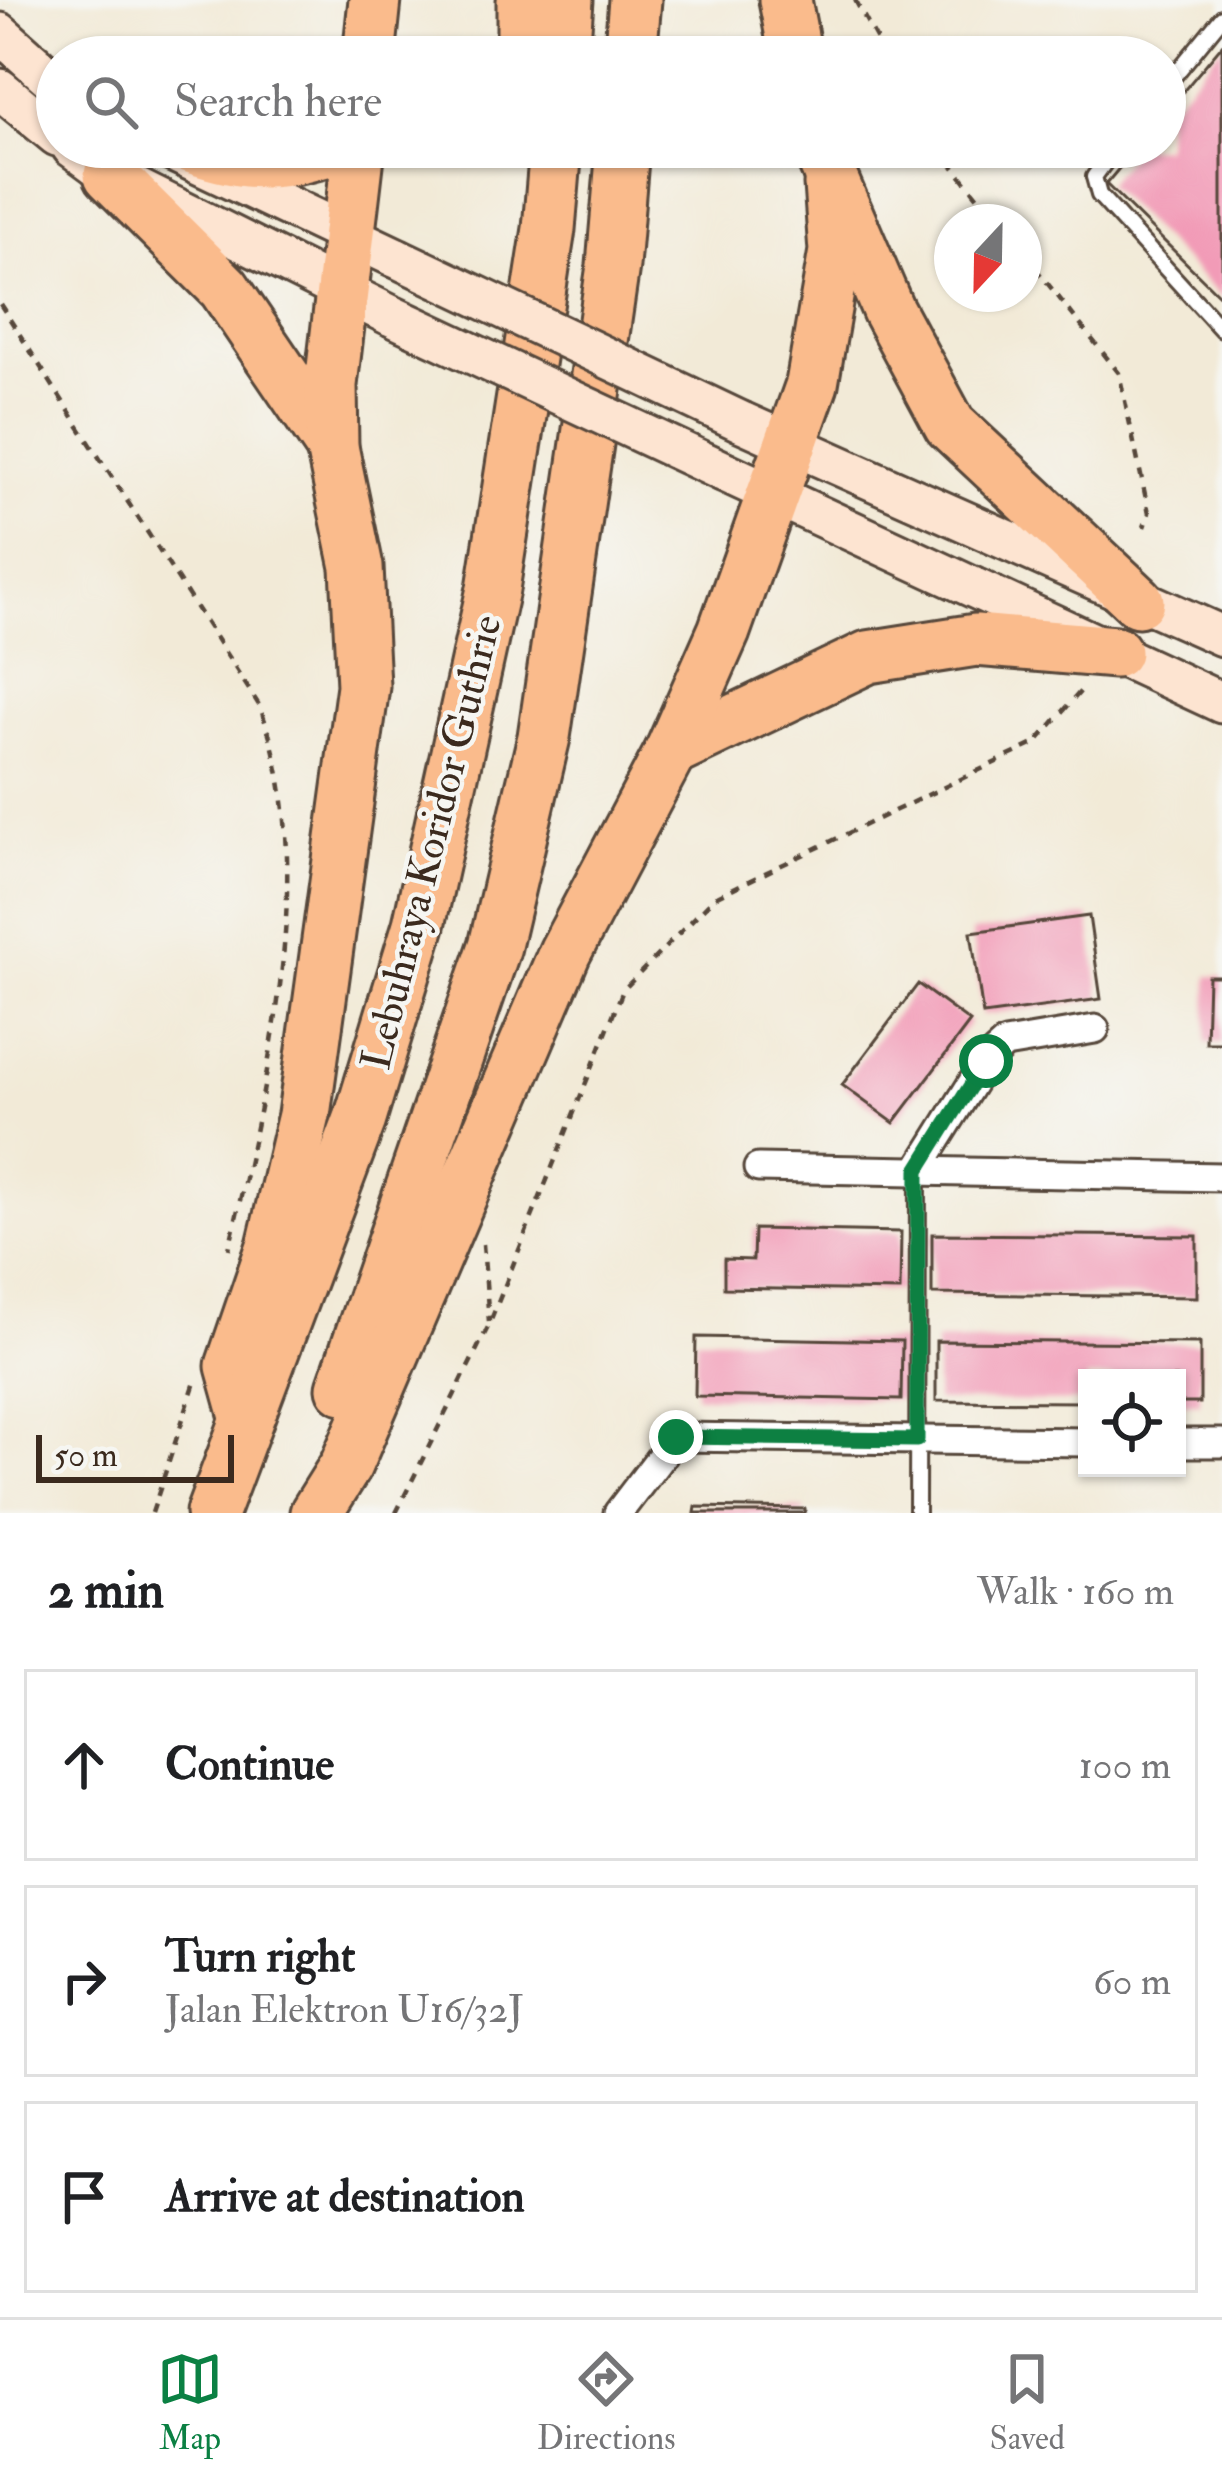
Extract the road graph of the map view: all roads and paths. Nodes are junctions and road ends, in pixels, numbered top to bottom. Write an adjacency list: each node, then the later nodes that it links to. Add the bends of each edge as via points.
1 (375, 0): 9 (highway)
2 (523, 0): 10 (highway)
3 (567, 0): 11 (highway)
4 (635, 0): 12 (highway)
5 (785, 0): 13 (highway)
6 (855, 0): 14 (path)
7 (1222, 17): 15 (lane)
8 (0, 34): 16 (main road)
9 (371, 36)
10 (523, 36)
11 (564, 36)
12 (632, 36)
13 (792, 36)
14 (875, 36)
15 (1186, 61)
16 (36, 66)
17 (0, 89): 18 (main road)
18 (36, 119)
19 (98, 168): 38 (highway, via 224,288)
20 (104, 168): 34 (main road)
21 (206, 168): 32 (main road)
22 (357, 168): 32 (highway)
23 (539, 168): 31 (highway)
24 (554, 168): 31 (highway, Lebuhraya Koridor Guthrie)
25 (620, 168): 59 (highway, Lebuhraya Koridor Guthrie, via 544,737 495,946)
26 (824, 168): 37 (highway, via 836,251 829,310)
27 (825, 168): 41 (highway, via 950,425)
28 (955, 168): 30 (path)
29 (1101, 168): 36 (lane, via 1094,177 1100,195)
30 (984, 204)
31 (549, 229): 52 (highway, Lebuhraya Koridor Guthrie, via 493,589 418,925 360,1119)
32 (349, 237): 34 (highway); 37 (main road, bridge)
33 (1042, 277): 40 (path, via 1119,373 1149,513)
34 (341, 291): 38 (highway); 39 (main road, bridge)
35 (0, 304): 50 (path, via 259,705 283,778 278,997)
36 (1222, 330)
37 (790, 444): 39 (highway); 41 (main road)
38 (332, 448): 52 (highway, via 357,567 363,686 304,1115 273,1246 232,1366)
39 (772, 494): 43 (main road); 45 (highway)
40 (1144, 527)
41 (1138, 601): 42 (main road)
42 (1222, 636)
43 (1100, 669): 44 (main road); 45 (highway, via 976,640 868,657); 61 (path, via 1036,743 715,897 623,990 489,1325)
44 (1222, 703)
45 (671, 751): 60 (highway, via 565,952 346,1465)
46 (1095, 1029): 48 (street, via 1005,1044)
47 (758, 1168): 48 (street)
48 (918, 1170): 49 (street); 53 (lane)
49 (1222, 1177)
50 (227, 1258)
51 (201, 1365): 57 (path)
52 (248, 1425): 58 (highway, Lebuhraya Koridor Guthrie)
53 (917, 1440): 54 (street); 62 (street, via 676,1437); 63 (lane)
54 (1078, 1442)
55 (1186, 1443): 56 (street)
56 (1222, 1443)
57 (152, 1513)
58 (212, 1513)
59 (298, 1513)
60 (316, 1513)
61 (396, 1513)
62 (618, 1513)
63 (916, 1513)

